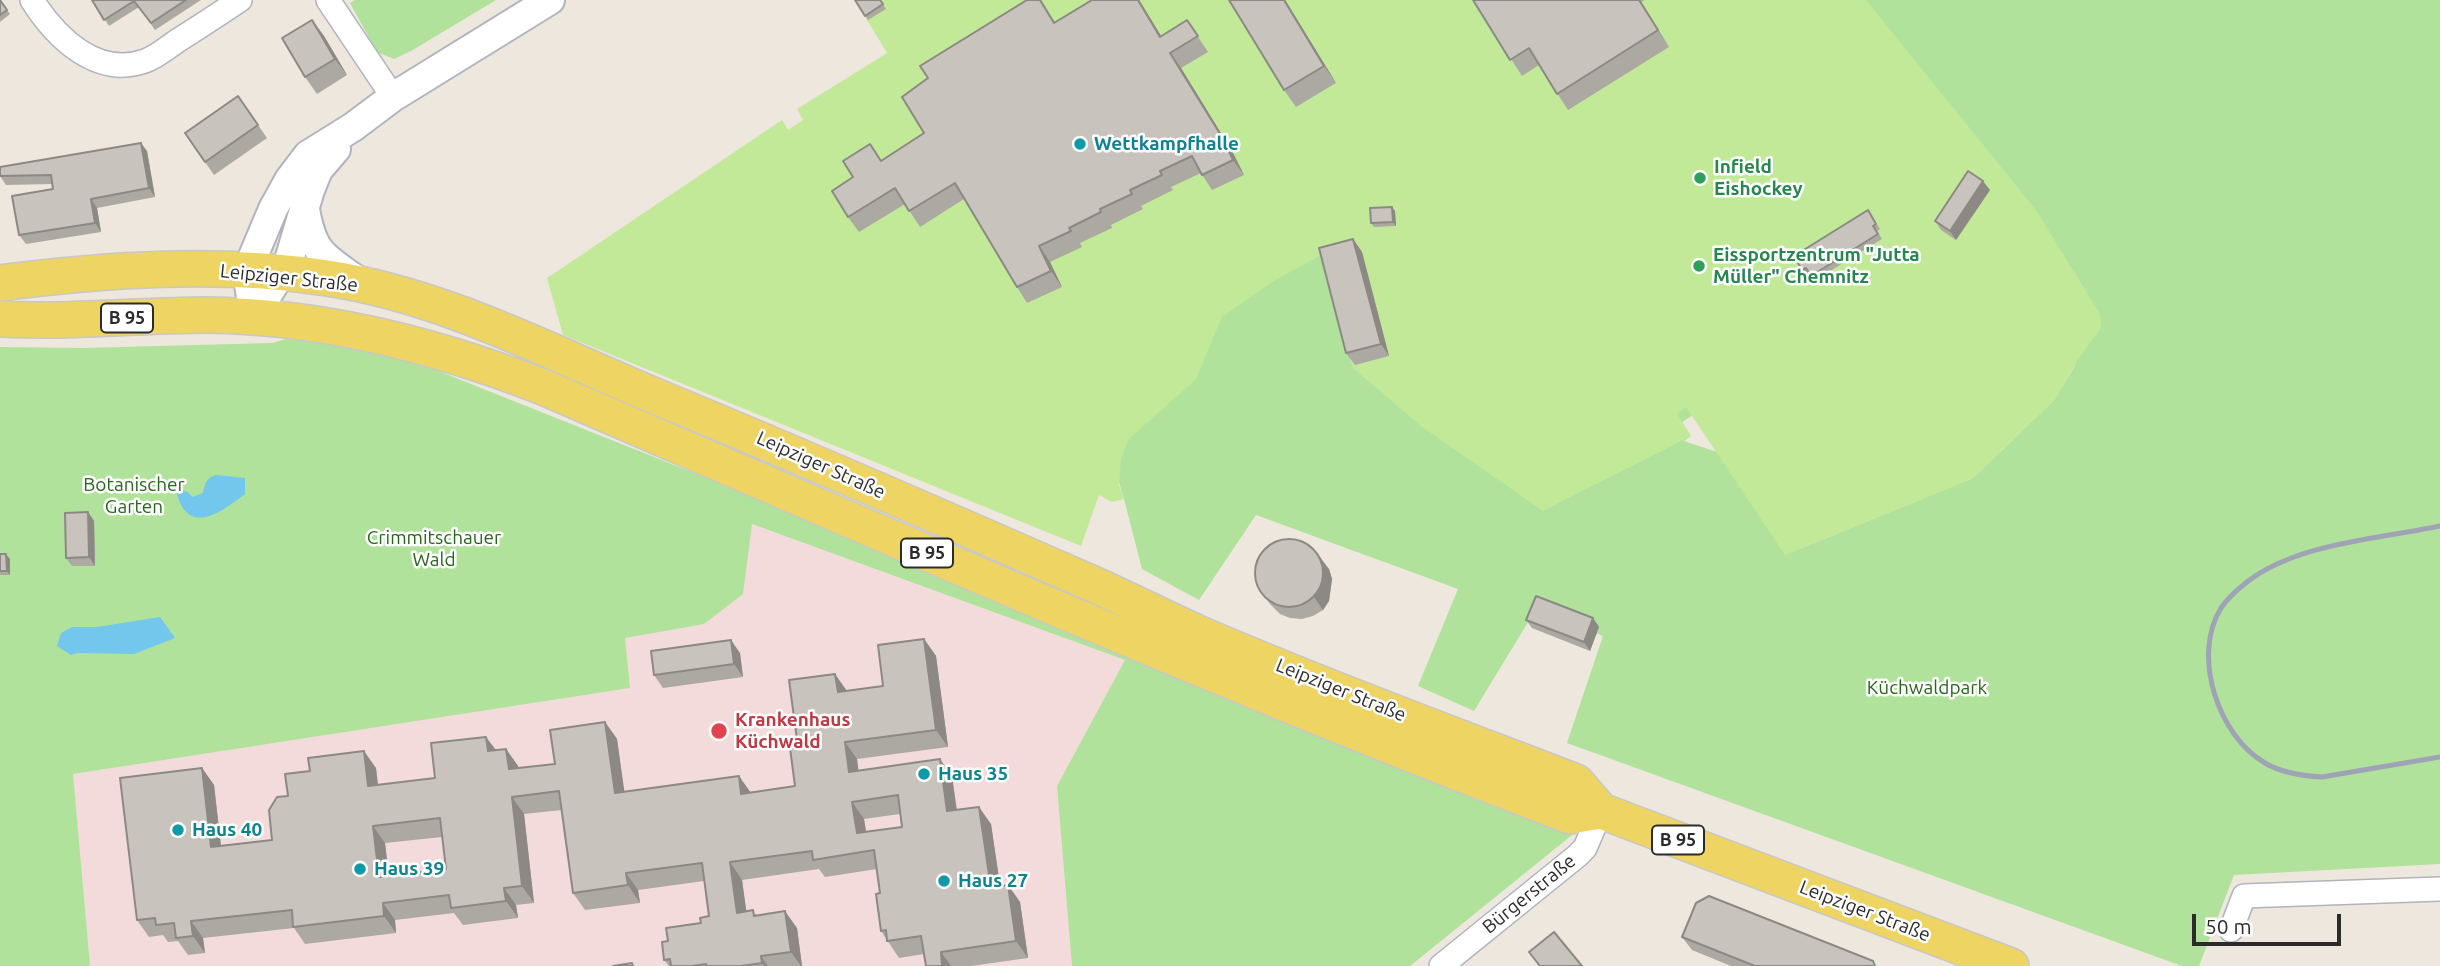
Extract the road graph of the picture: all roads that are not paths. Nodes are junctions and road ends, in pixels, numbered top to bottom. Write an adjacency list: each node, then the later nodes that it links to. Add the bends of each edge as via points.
1 (32, 0): 2 (street, via 43,17 88,58 126,67 148,61)
2 (240, 0)
3 (328, 0): 5 (street)
4 (550, 0): 5 (street)
5 (393, 97): 6 (street)
6 (353, 127): 7 (street, via 318,170); 8 (street, via 308,156 289,180 273,209)
7 (304, 207): 8 (street, via 289,260); 10 (street, via 314,245)
8 (264, 272): 9 (main road, Leipziger Straße / B 95, via 110,273); 10 (main road, Leipziger Straße / B 95); 11 (street)
9 (0, 284)
10 (364, 285): 13 (main road, Leipziger Straße / B 95, via 532,342 1200,634 1576,782)
11 (254, 317): 12 (main road, Leipziger Straße / B 95); 13 (main road, Leipziger Straße / B 95, via 336,327 482,363 1327,722 1570,816)
12 (0, 319)
13 (1601, 811): 16 (street, Bürgerstraße, via 1577,856); 17 (main road, Leipziger Straße / B 95)
14 (2440, 889): 15 (street, via 2244,896)
15 (2231, 930)
16 (1441, 966)
17 (2011, 966)

